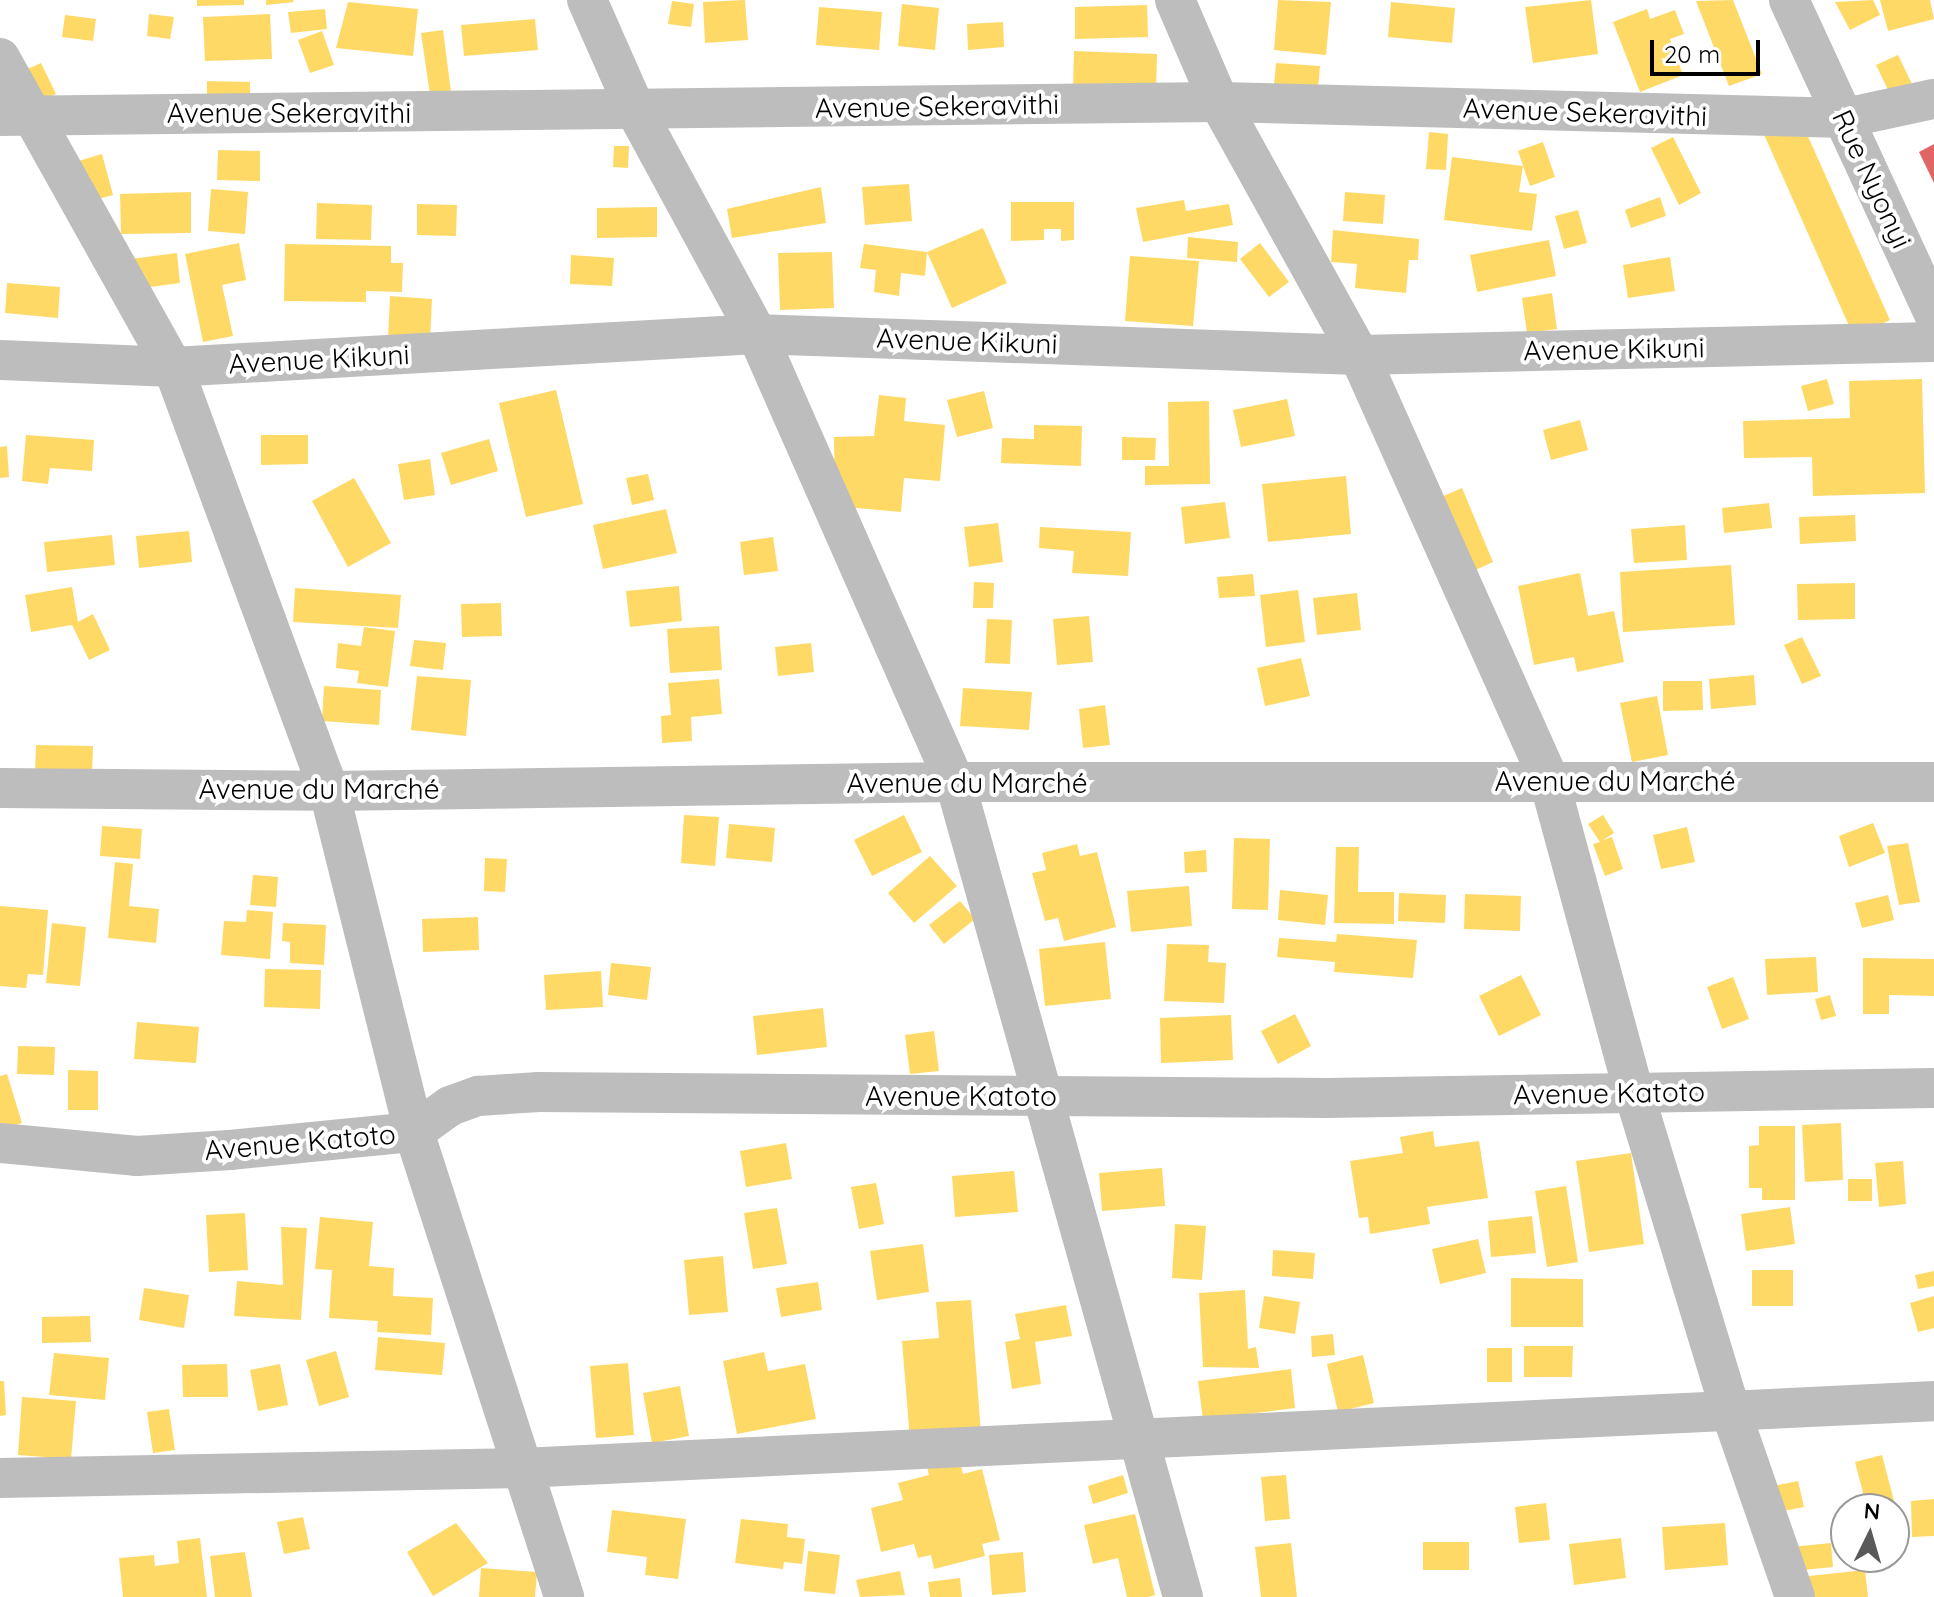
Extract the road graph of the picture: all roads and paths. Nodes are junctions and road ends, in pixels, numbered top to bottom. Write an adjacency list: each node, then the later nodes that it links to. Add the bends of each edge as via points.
1 (587, 0): 7 (street)
2 (1175, 0): 6 (street)
3 (1789, 0): 9 (street, Rue Nyonyi)
4 (0, 58): 8 (street)
5 (1934, 99): 9 (street, Avenue Sekeravithi)
6 (1219, 102): 7 (street, Avenue Sekeravithi); 9 (street, Avenue Sekeravithi); 13 (street)
7 (636, 111): 8 (street, Avenue Sekeravithi); 11 (street)
8 (15, 115): 15 (street)
9 (1845, 118): 10 (street, Rue Nyonyi)
10 (1934, 314)
11 (757, 334): 13 (street, Avenue Kikuni); 15 (street, Avenue Kikuni); 17 (street)
12 (1934, 342): 13 (street, Avenue Kikuni)
13 (1359, 355): 16 (street)
14 (0, 360): 15 (street, Avenue Kikuni)
15 (173, 367): 20 (street)
16 (1549, 780): 17 (street, Avenue du Marché); 18 (street, Avenue du Marché); 22 (street)
17 (955, 782): 20 (street, Avenue du Marché); 23 (street)
18 (1934, 782)
19 (0, 788): 20 (street, Avenue du Marché)
20 (329, 791): 24 (street)
21 (1934, 1088): 22 (street, Avenue Katoto)
22 (1634, 1093): 23 (street, Avenue Katoto); 27 (street)
23 (1041, 1096): 24 (street, Avenue Katoto, via 539,1092 478,1096 450,1106); 28 (street)
24 (414, 1132): 25 (street, Avenue Katoto, via 137,1156); 29 (street)
25 (0, 1143)
26 (1934, 1401): 27 (street)
27 (1731, 1412): 28 (street); 33 (street)
28 (1140, 1442): 29 (street); 32 (street)
29 (521, 1468): 30 (street); 31 (street)
30 (0, 1478)
31 (564, 1597)
32 (1183, 1597)
33 (1795, 1597)

